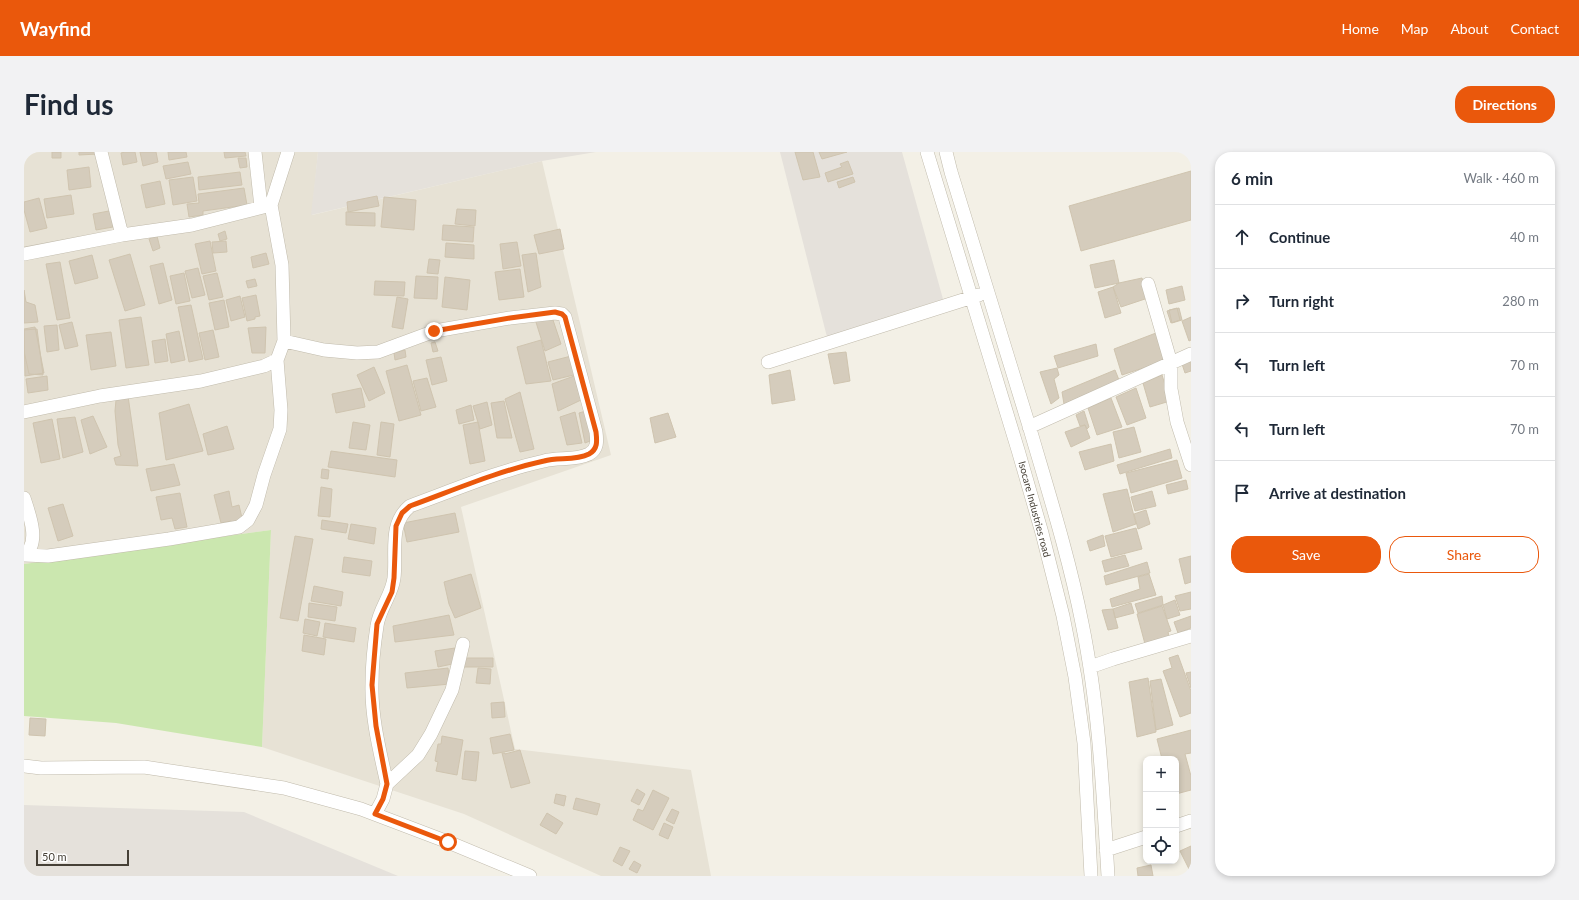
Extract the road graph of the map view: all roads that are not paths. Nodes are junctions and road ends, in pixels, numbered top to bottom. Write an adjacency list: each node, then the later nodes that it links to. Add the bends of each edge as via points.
1 (101, 152): 7 (street)
2 (255, 152): 6 (street)
3 (288, 152): 6 (street)
4 (927, 152): 11 (street, Isocare Industries road)
5 (946, 152): 10 (street, Isocare Industries road)
6 (266, 206): 7 (street, via 192,225); 12 (street, via 282,265)
7 (122, 235): 8 (street)
8 (24, 254)
9 (1148, 284): 16 (street)
10 (988, 292): 11 (street); 18 (street, Isocare Industries road)
11 (971, 298): 15 (street); 33 (street, Isocare Industries road, via 1018,450 1063,616 1084,743)
12 (284, 341): 14 (street); 26 (street, via 324,350 378,352 434,331 555,312 562,314 565,317 596,432 595,450 589,454 577,458 545,460 410,506 402,513 396,526 392,592 377,624 372,685 376,726)
13 (1191, 354): 16 (street)
14 (277, 360): 17 (street, via 264,366 201,381 100,396); 21 (street, via 280,429 256,505 248,520 239,527 48,556)
15 (768, 362)
16 (1171, 364): 18 (street); 19 (street, via 1170,389)
17 (24, 412)
18 (1029, 427): 24 (street, Isocare Industries road, via 1066,553)
19 (1191, 466)
20 (24, 498): 21 (street, via 32,535 31,548)
21 (25, 555)
22 (1191, 636): 24 (street)
23 (463, 644): 26 (street, via 452,690 431,734 418,755)
24 (1090, 667): 31 (street, Isocare Industries road, via 1099,741)
25 (24, 766): 27 (street, via 144,767 284,788)
26 (387, 784): 27 (street)
27 (375, 814): 32 (street)
28 (1191, 821): 29 (street)
29 (1179, 825)
30 (1143, 838): 31 (street)
31 (1106, 850): 34 (street, Isocare Industries road)
32 (530, 876)
33 (1091, 876)
34 (1108, 876)

